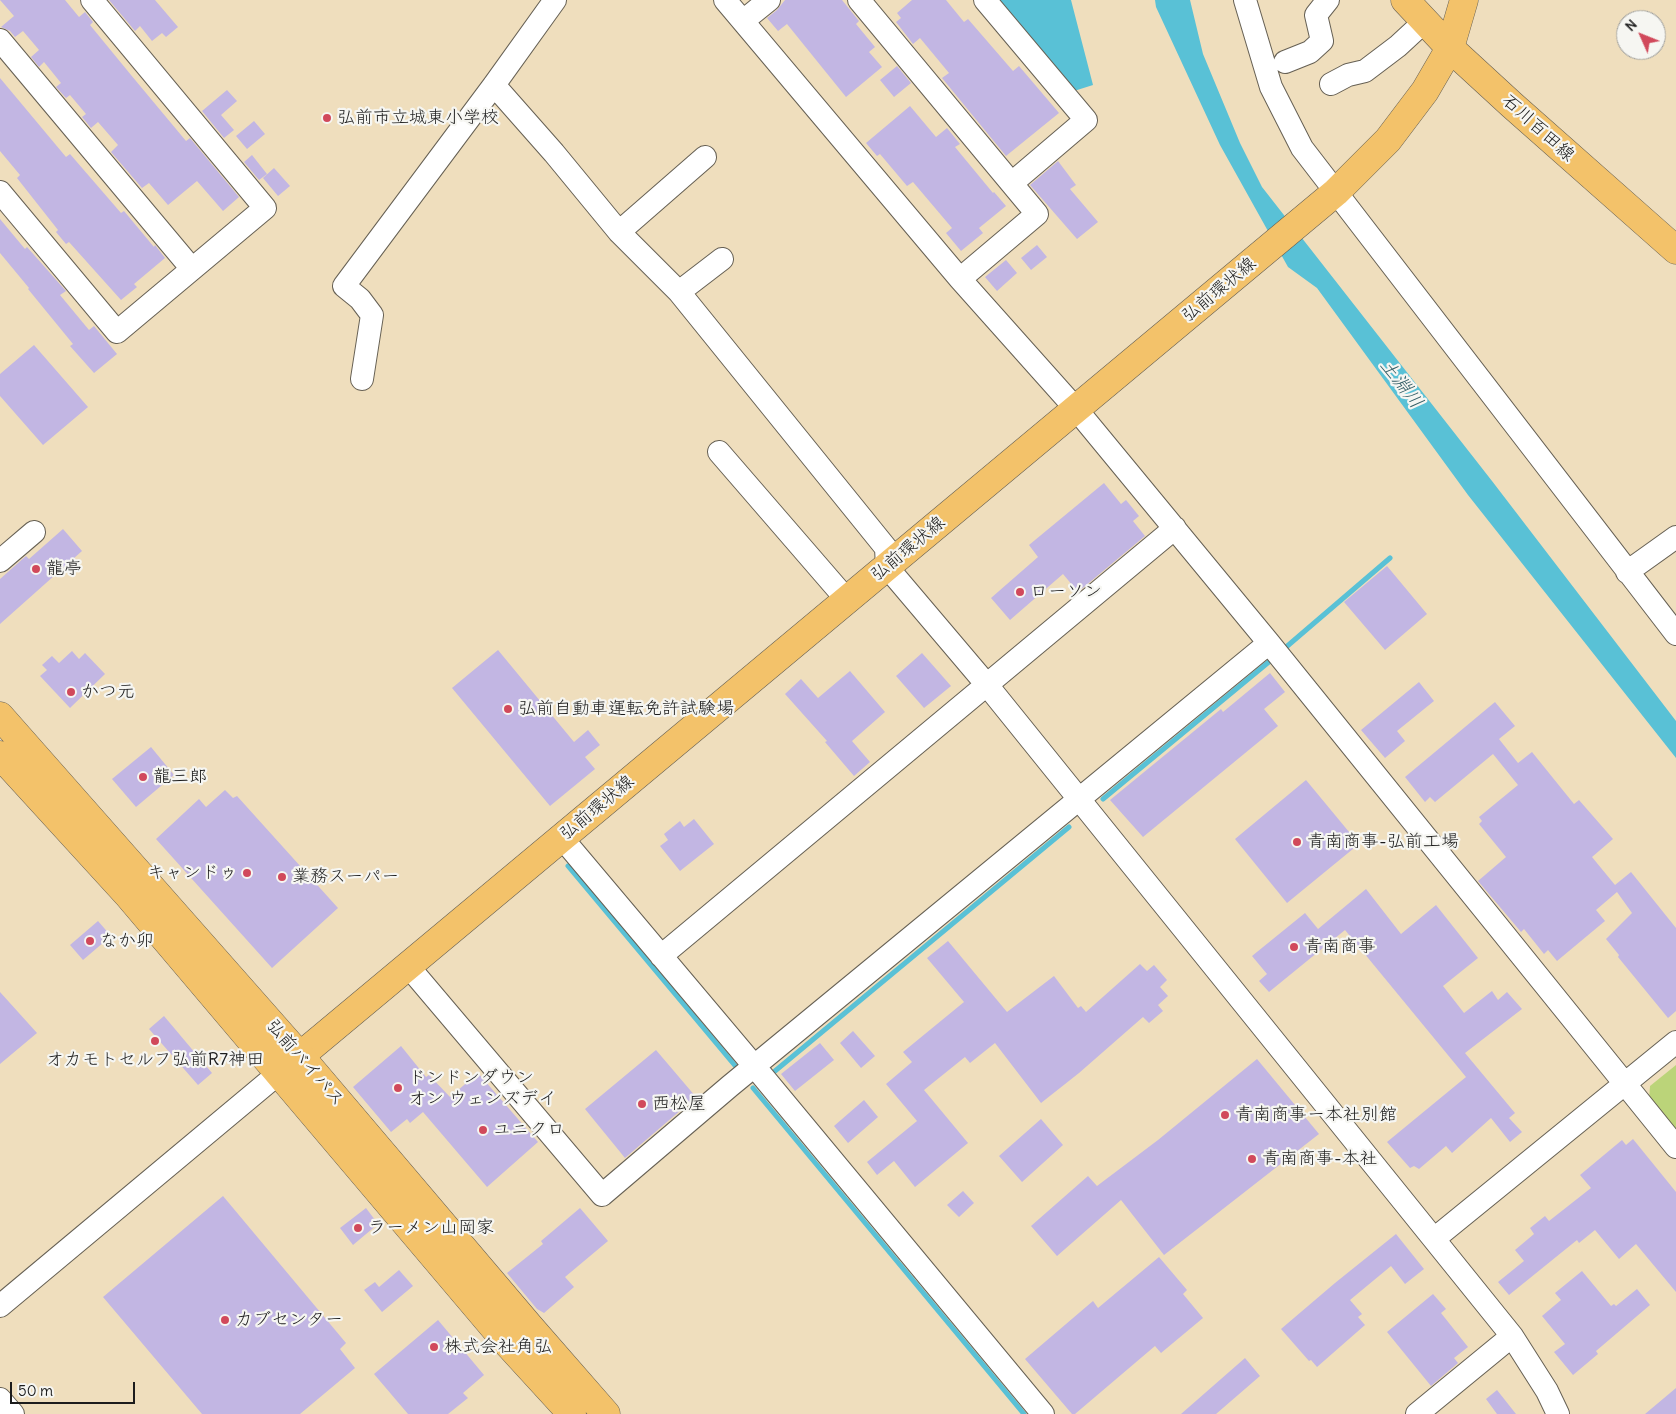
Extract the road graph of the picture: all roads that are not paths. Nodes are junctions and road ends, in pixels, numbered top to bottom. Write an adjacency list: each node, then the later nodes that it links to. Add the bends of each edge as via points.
1 (92, 0): 25 (street, via 265,208)
2 (555, 0): 17 (street)
3 (725, 0): 11 (street)
4 (769, 0): 11 (street)
5 (859, 0): 19 (street)
6 (985, 0): 19 (street, via 1086,120)
7 (1245, 0): 21 (street, via 1271,87)
8 (1328, 0): 15 (street, via 1316,15 1322,41 1310,52)
9 (1405, 0): 12 (main road, 石川百田線)
10 (1464, 0): 14 (main road, 弘前環状線)
11 (743, 21): 26 (street)
12 (1425, 21): 14 (main road, 石川百田線); 16 (street, via 1365,71)
13 (0, 40): 25 (street)
14 (1450, 48): 21 (main road, 弘前環状線, via 1425,91 1388,140); 23 (main road, 石川百田線)
15 (1284, 62)
16 (1331, 84)
17 (494, 85): 22 (street); 28 (street, via 344,286 372,315)
18 (705, 158): 22 (street)
19 (1012, 184): 26 (street, via 1037,214)
20 (0, 192): 25 (street, via 117,332)
21 (1329, 198): 29 (main road, 弘前環状線); 36 (street)
22 (619, 232): 27 (street)
23 (1676, 250)
24 (722, 258): 27 (street)
25 (192, 269)
26 (960, 279): 29 (street)
27 (679, 292): 35 (street, via 886,548)
28 (362, 379)
29 (1076, 409): 31 (street); 35 (main road, 弘前環状線)
30 (719, 452): 37 (street)
31 (1175, 528): 39 (street); 40 (street)
32 (34, 532): 34 (street)
33 (1676, 537): 36 (street)
34 (0, 561)
35 (887, 566): 37 (main road, 弘前環状線); 40 (street)
36 (1627, 572): 38 (street)
37 (848, 600): 44 (main road, 弘前環状線)
38 (1676, 634)
39 (1269, 643): 43 (street); 50 (street)
40 (987, 684): 43 (street); 45 (street)
41 (0, 716): 48 (main road, 弘前バイパス)
42 (0, 754): 48 (main road, 弘前バイパス, via 127,894)
43 (1079, 800): 49 (street); 52 (street)
44 (562, 838): 45 (street); 46 (main road, 弘前環状線)
45 (661, 956): 49 (street)
46 (408, 966): 48 (main road, 弘前環状線); 49 (street, via 602,1195)
47 (1676, 1042): 50 (street)
48 (290, 1064): 53 (street); 57 (main road, 弘前バイパス, via 507,1343); 58 (main road, 弘前バイパス)
49 (755, 1067): 59 (street)
50 (1625, 1084): 51 (street); 52 (street)
51 (1676, 1147)
52 (1434, 1239): 54 (street)
53 (0, 1306)
54 (1512, 1336): 60 (street); 61 (street)
55 (0, 1399): 56 (street)
56 (13, 1414)
57 (572, 1414)
58 (606, 1414)
59 (1043, 1414)
60 (1417, 1414)
61 (1558, 1414)

